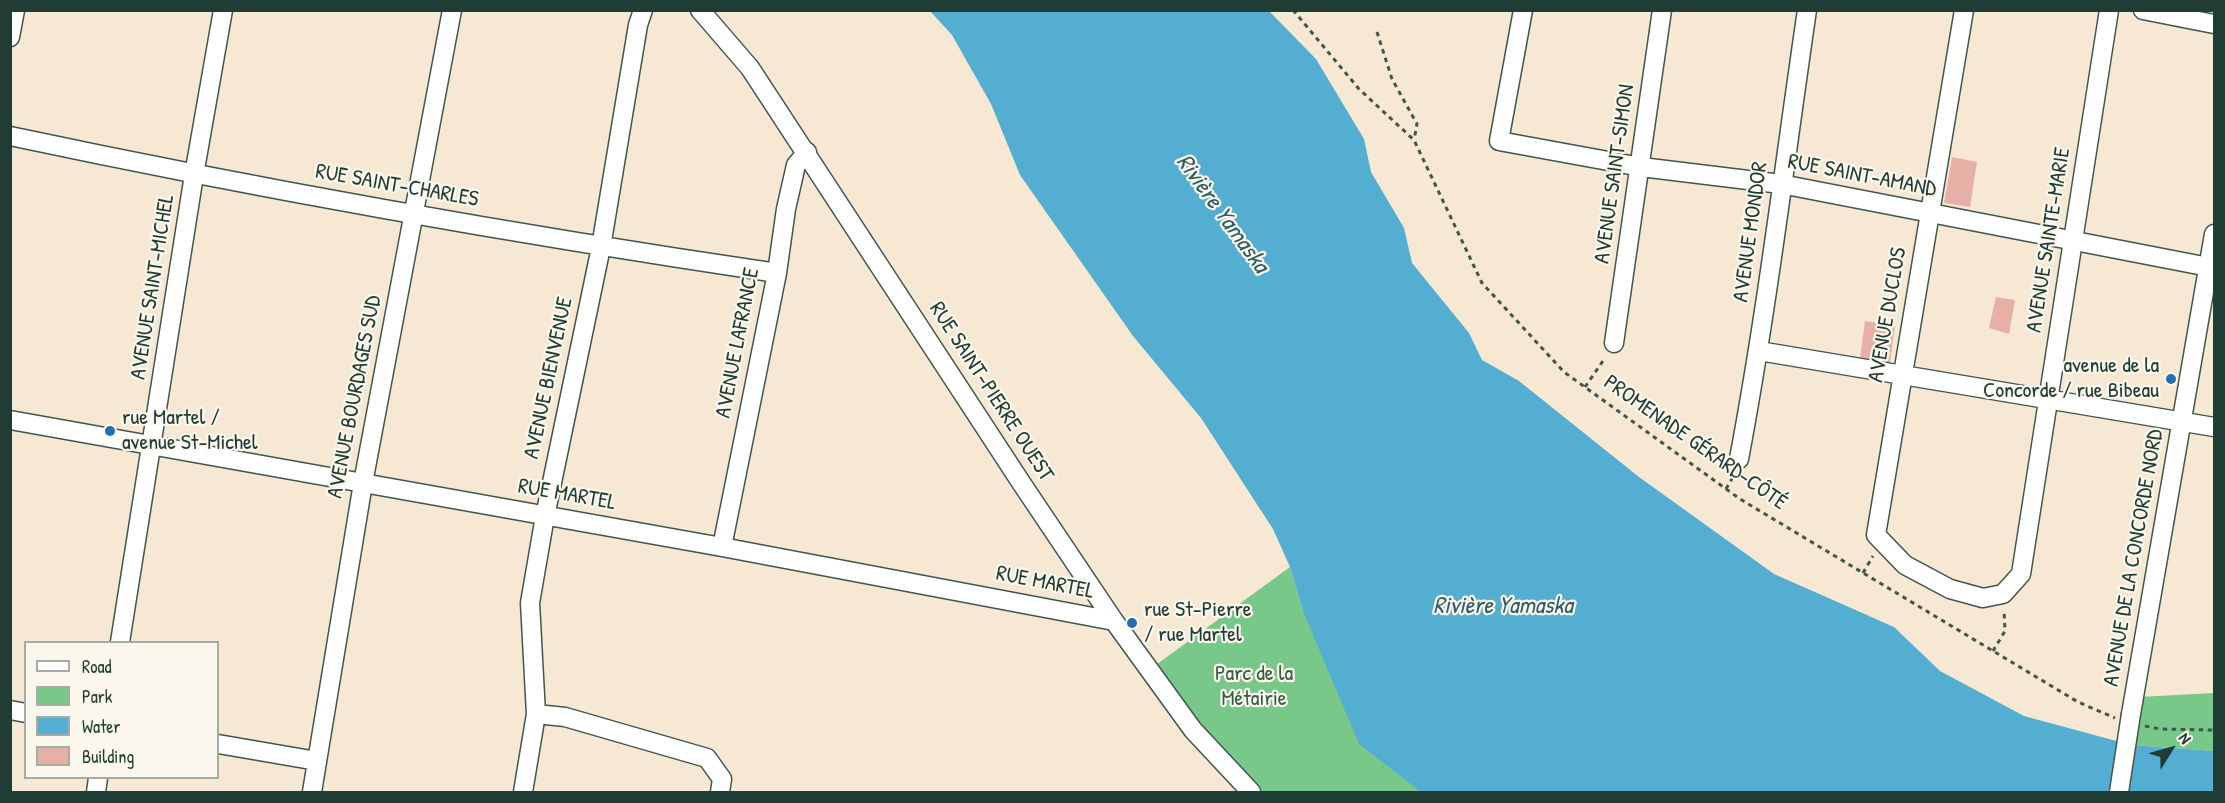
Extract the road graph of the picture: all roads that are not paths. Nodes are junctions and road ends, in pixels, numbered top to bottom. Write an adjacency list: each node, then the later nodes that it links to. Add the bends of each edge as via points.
1 (15, 10): 13 (street)
2 (223, 10): 17 (street, AVENUE SAINT-MICHEL)
3 (452, 10): 19 (street, AVENUE BOURDAGES SUD)
4 (643, 10): 23 (street, AVENUE BIENVENUE)
5 (700, 10): 15 (street, RUE SAINT-PIERRE OUEST, via 750,68)
6 (1523, 10): 16 (street, RUE SAINT-AMAND, via 1499,141)
7 (1662, 10): 16 (street, AVENUE SAINT-SIMON)
8 (1807, 10): 18 (street, AVENUE MONDOR)
9 (1964, 10): 20 (street, AVENUE DUCLOS)
10 (2109, 10): 22 (street, AVENUE SAINTE-MARIE)
11 (2143, 10): 12 (street)
12 (2214, 24)
13 (10, 37)
14 (10, 136): 17 (street, RUE SAINT-CHARLES)
15 (807, 152): 25 (street, AVENUE LAFRANCE, via 796,165); 39 (street, RUE SAINT-PIERRE OUEST)
16 (1641, 167): 18 (street, RUE SAINT-AMAND); 26 (street, AVENUE SAINT-SIMON)
17 (194, 175): 19 (street, RUE SAINT-CHARLES); 33 (street, AVENUE SAINT-MICHEL)
18 (1781, 184): 20 (street, RUE SAINT-AMAND); 27 (street, AVENUE MONDOR)
19 (414, 214): 23 (street, RUE SAINT-CHARLES); 35 (street, AVENUE BOURDAGES SUD)
20 (1930, 214): 22 (street, RUE SAINT-AMAND); 28 (street, AVENUE DUCLOS)
21 (2214, 234): 24 (street, AVENUE DE LA CONCORDE NORD)
22 (2073, 241): 24 (street, RUE SAINT-AMAND); 29 (street, AVENUE SAINTE-MARIE)
23 (601, 247): 25 (street, RUE SAINT-CHARLES); 36 (street, AVENUE BIENVENUE)
24 (2212, 267): 31 (street, AVENUE DE LA CONCORDE NORD)
25 (777, 273): 37 (street, AVENUE LAFRANCE)
26 (1614, 343)
27 (1759, 351): 28 (street); 34 (street, AVENUE MONDOR)
28 (1902, 375): 29 (street); 38 (street, AVENUE DUCLOS, via 1876,536 1905,565)
29 (2048, 399): 31 (street); 38 (street, AVENUE SAINTE-MARIE, via 2021,573 2003,594 1983,598)
30 (10, 420): 33 (street, RUE MARTEL)
31 (2182, 421): 32 (street); 48 (street, AVENUE DE LA CONCORDE NORD, bridge, via 2128,719)
32 (2214, 427)
33 (153, 446): 35 (street, RUE MARTEL); 40 (street, AVENUE SAINT-MICHEL)
34 (1737, 467)
35 (363, 483): 36 (street, RUE MARTEL); 43 (street, AVENUE BOURDAGES SUD)
36 (544, 516): 37 (street, RUE MARTEL); 41 (street, AVENUE BIENVENUE, via 530,603)
37 (722, 547): 39 (street, RUE MARTEL)
38 (1950, 589)
39 (1114, 621): 47 (street, RUE SAINT-PIERRE OUEST, via 1193,730)
40 (120, 641)
41 (536, 714): 45 (street, AVENUE BIENVENUE); 46 (street, via 565,717 707,758 722,779)
42 (219, 744): 43 (street)
43 (317, 761): 44 (street, AVENUE BOURDAGES SUD)
44 (312, 792)
45 (523, 792)
46 (720, 792)
47 (1251, 792)
48 (2119, 792)

